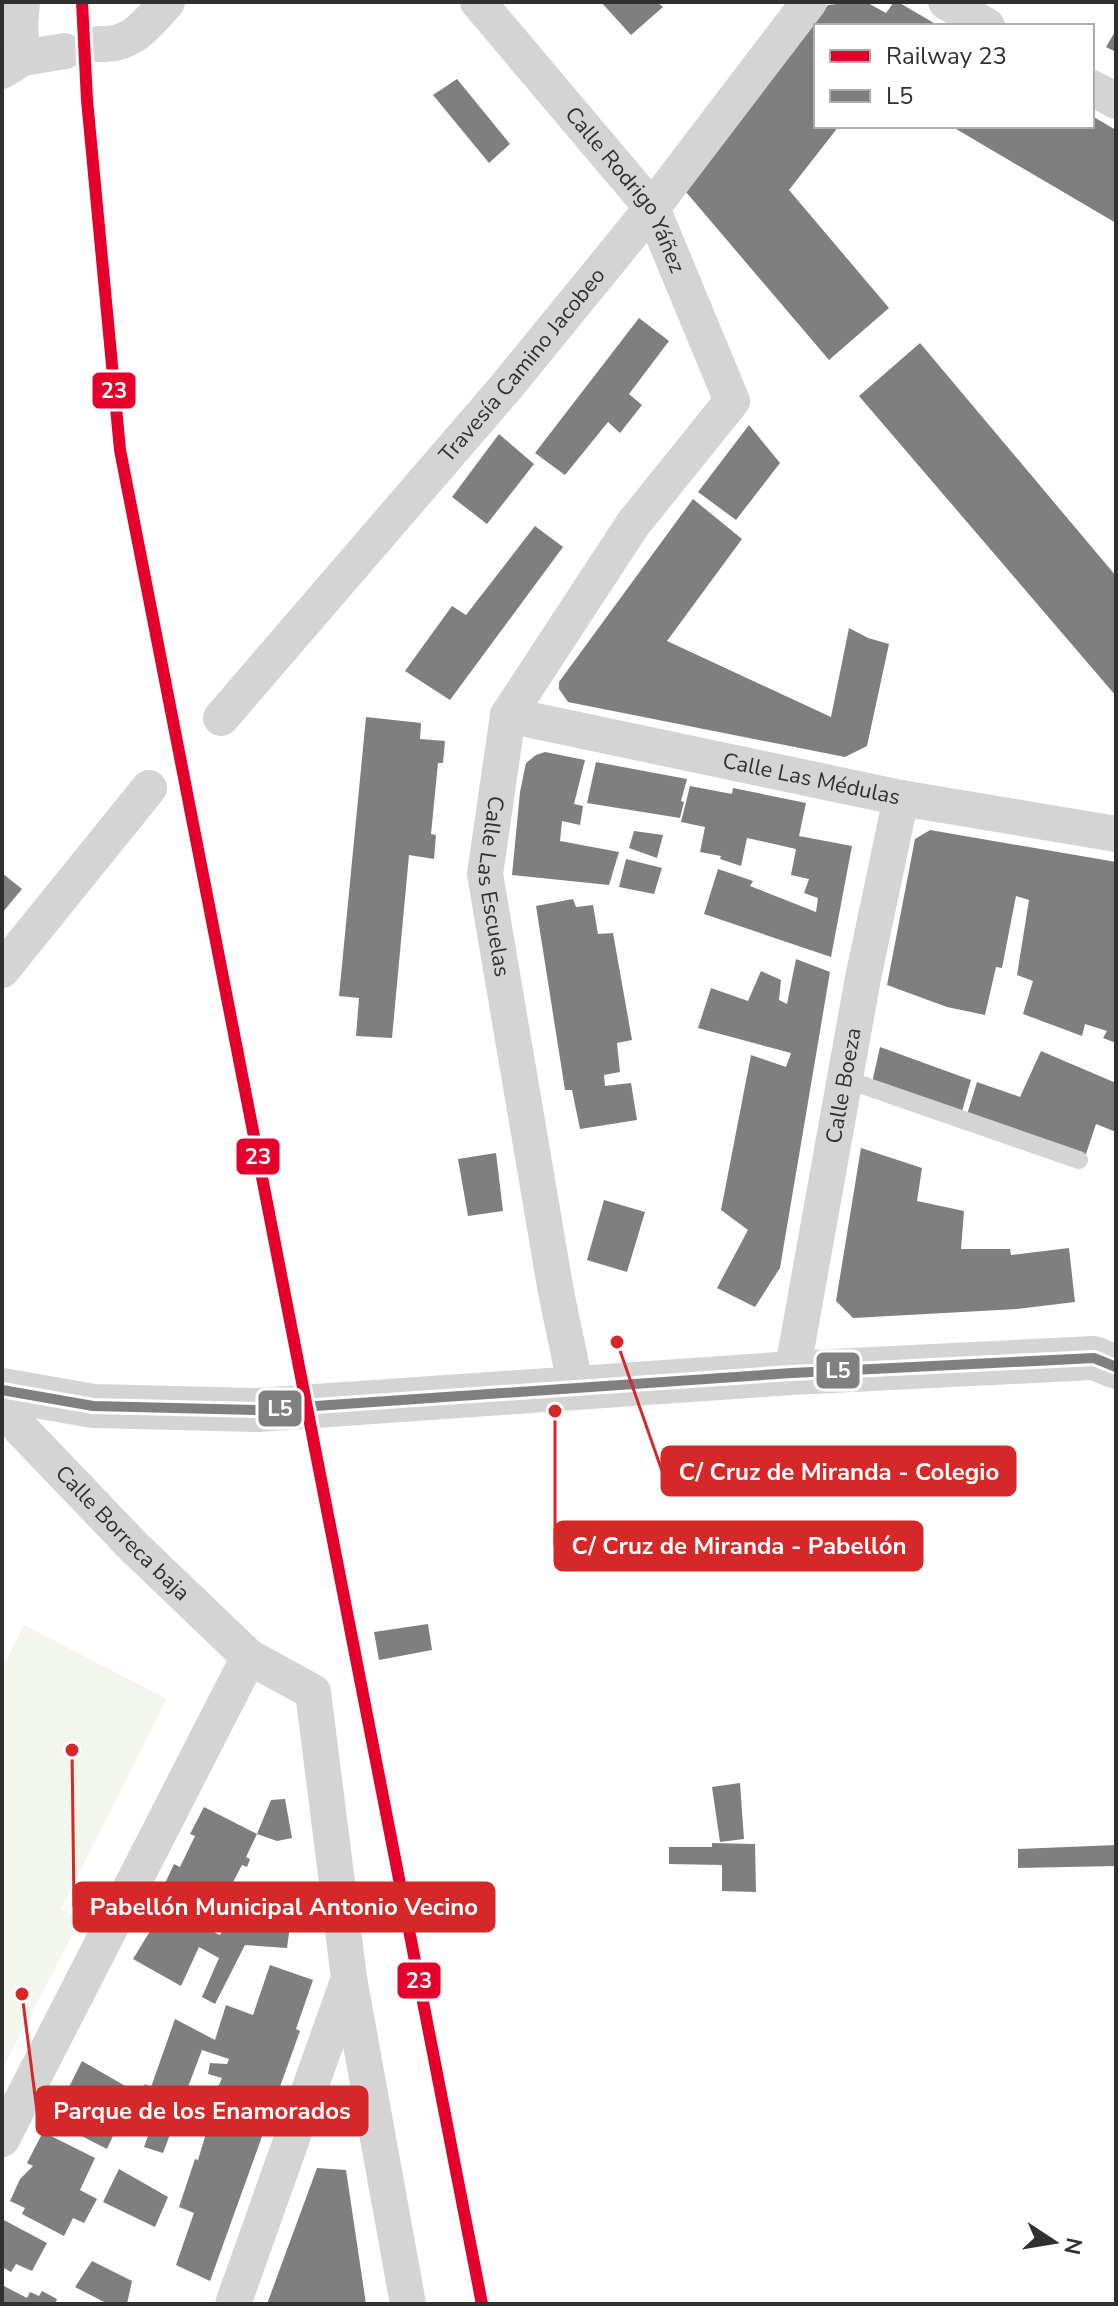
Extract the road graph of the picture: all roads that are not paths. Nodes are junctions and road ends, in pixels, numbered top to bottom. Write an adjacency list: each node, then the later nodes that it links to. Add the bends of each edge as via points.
1 (22, 2): 7 (street)
2 (167, 2): 7 (street, via 115,46 81,48)
3 (478, 2): 10 (street, Calle Rodrigo Yáñez)
4 (809, 2): 10 (street, Travesía Camino Jacobeo)
5 (946, 2): 6 (street)
6 (984, 24)
7 (13, 65)
8 (1094, 89): 9 (street)
9 (1116, 101)
10 (652, 208): 11 (street, Calle Rodrigo Yáñez); 13 (street, Travesía Camino Jacobeo, via 401,512)
11 (732, 401): 12 (street, Calle Las Escuelas, via 633,524)
12 (508, 715): 15 (street, Calle Las Médulas); 22 (street, Calle Las Escuelas, via 485,874)
13 (221, 718)
14 (149, 788): 17 (street)
15 (901, 798): 16 (street, Calle Las Médulas); 18 (street, Calle Boeza)
16 (1116, 834)
17 (2, 970)
18 (845, 1079): 19 (lane); 21 (street, Calle Boeza)
19 (1079, 1160)
20 (1116, 1367): 21 (street, via 1094,1358)
21 (792, 1373): 22 (street)
22 (576, 1388): 23 (street, via 258,1410 93,1406)
23 (2, 1390)
24 (2, 1405): 25 (street, Calle Borreca baja, via 124,1536)
25 (249, 1657): 26 (street, Calle Borreca baja, via 313,1692); 27 (street)
26 (349, 1978): 28 (street); 29 (street)
27 (2, 2139)
28 (233, 2304)
29 (408, 2304)

